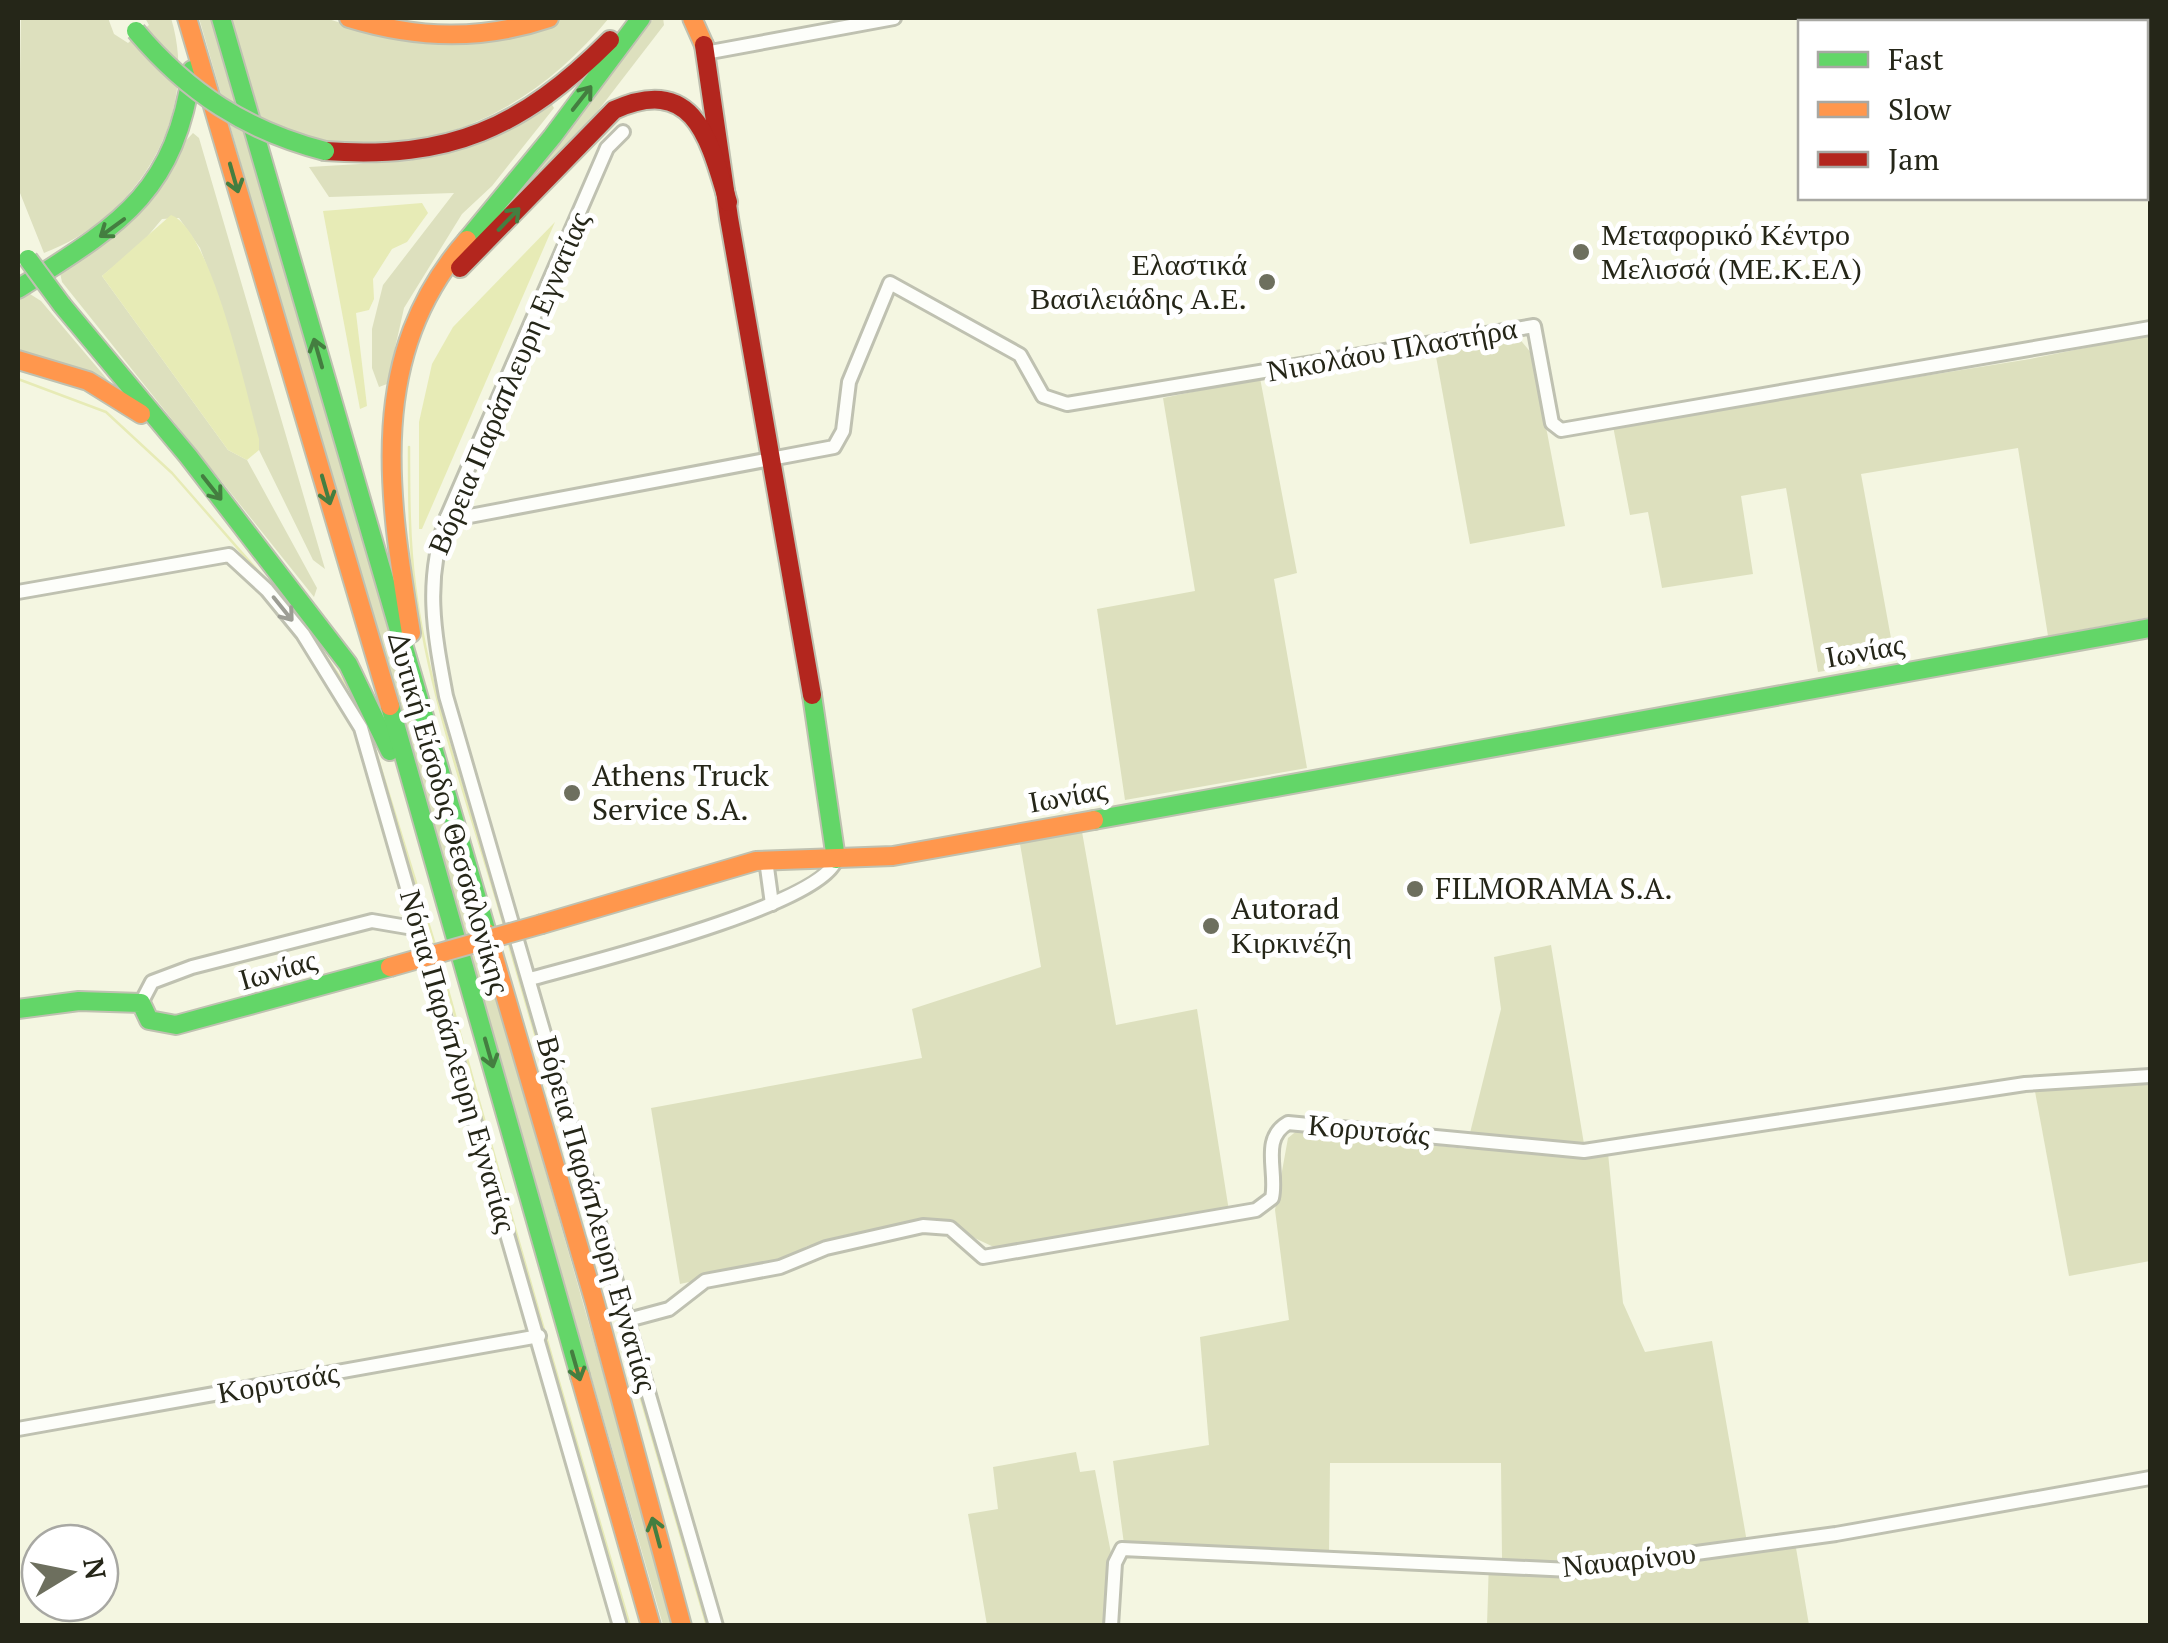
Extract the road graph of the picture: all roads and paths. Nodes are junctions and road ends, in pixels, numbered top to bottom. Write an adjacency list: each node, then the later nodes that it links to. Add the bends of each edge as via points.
1 (185, 18): 15 (main road, one-way to 15, via 192,66 188,110 165,170 125,220); 25 (main road, Δυτική Είσοδος Θεσσαλονίκης, one-way to 25)
2 (222, 18): 24 (main road, Δυτική Είσοδος Θεσσαλονίκης, one-way to 2)
3 (349, 18): 4 (main road, via 438,36)
4 (549, 18)
5 (630, 18): 10 (main road, bridge, via 567,85 506,126 404,154 325,151 280,140 221,112 172,73)
6 (641, 18): 16 (main road, one-way to 6, via 447,262)
7 (692, 18): 11 (main road)
8 (703, 18): 11 (street)
9 (894, 18): 11 (street)
10 (132, 24)
11 (705, 49): 13 (main road)
12 (623, 132): 21 (street, Βόρεια Παράπλευρη Εγνατίας, via 608,148)
13 (728, 202): 16 (main road, one-way to 13, via 626,102 660,96 690,111); 20 (main road)
14 (18, 242): 19 (main road, bridge)
15 (18, 289)
16 (416, 313): 24 (main road, via 398,371 392,439 404,590)
17 (2150, 328): 20 (street, Νικολάου Πλαστήρα, via 1558,430 1534,326 1067,404 1042,396 1020,356 890,283 847,389 841,440 825,451)
18 (18, 360): 19 (main road, via 110,392)
19 (188, 456): 25 (main road, one-way to 25, via 348,664)
20 (770, 461): 21 (street); 26 (main road)
21 (446, 517): 30 (street, Βόρεια Παράπλευρη Εγνατίας, via 432,566 430,612 446,696)
22 (18, 592): 29 (street, Νότια Παράπλευρη Εγνατίας, one-way to 29, via 233,556 267,590 361,728)
23 (2150, 628): 26 (main road, Ιωνίας, via 893,856)
24 (431, 750): 40 (main road, Δυτική Είσοδος Θεσσαλονίκης, one-way to 24, via 596,1302)
25 (425, 824): 39 (main road, Δυτική Είσοδος Θεσσαλονίκης, one-way to 39)
26 (836, 859): 27 (main road, Ιωνίας); 28 (street, via 822,878)
27 (766, 860): 28 (street); 31 (main road, Ιωνίας, bridge, via 176,1026 149,1020)
28 (772, 904): 30 (street)
29 (419, 930): 31 (street, via 372,921 192,967 152,982); 35 (street, Νότια Παράπλευρη Εγνατίας)
30 (530, 979): 34 (street, Βόρεια Παράπλευρη Εγνατίας)
31 (141, 1003): 32 (main road, Ιωνίας, via 85,998)
32 (18, 1008)
33 (2150, 1076): 34 (street, Κορυτσάς, via 2025,1084 1584,1151 1288,1123 1272,1145 1272,1198 1256,1210 983,1257 950,1228 923,1226 826,1248 780,1267 705,1280 669,1310)
34 (628, 1320): 41 (street, Βόρεια Παράπλευρη Εγνατίας)
35 (539, 1336): 36 (street, Κορυτσάς); 38 (street, Νότια Παράπλευρη Εγνατίας)
36 (18, 1430)
37 (2150, 1478): 42 (street, Ναυαρίνου, via 1836,1534 1571,1570 1122,1549 1114,1563)
38 (620, 1626)
39 (651, 1626)
40 (682, 1626)
41 (716, 1626)
42 (1112, 1626)

